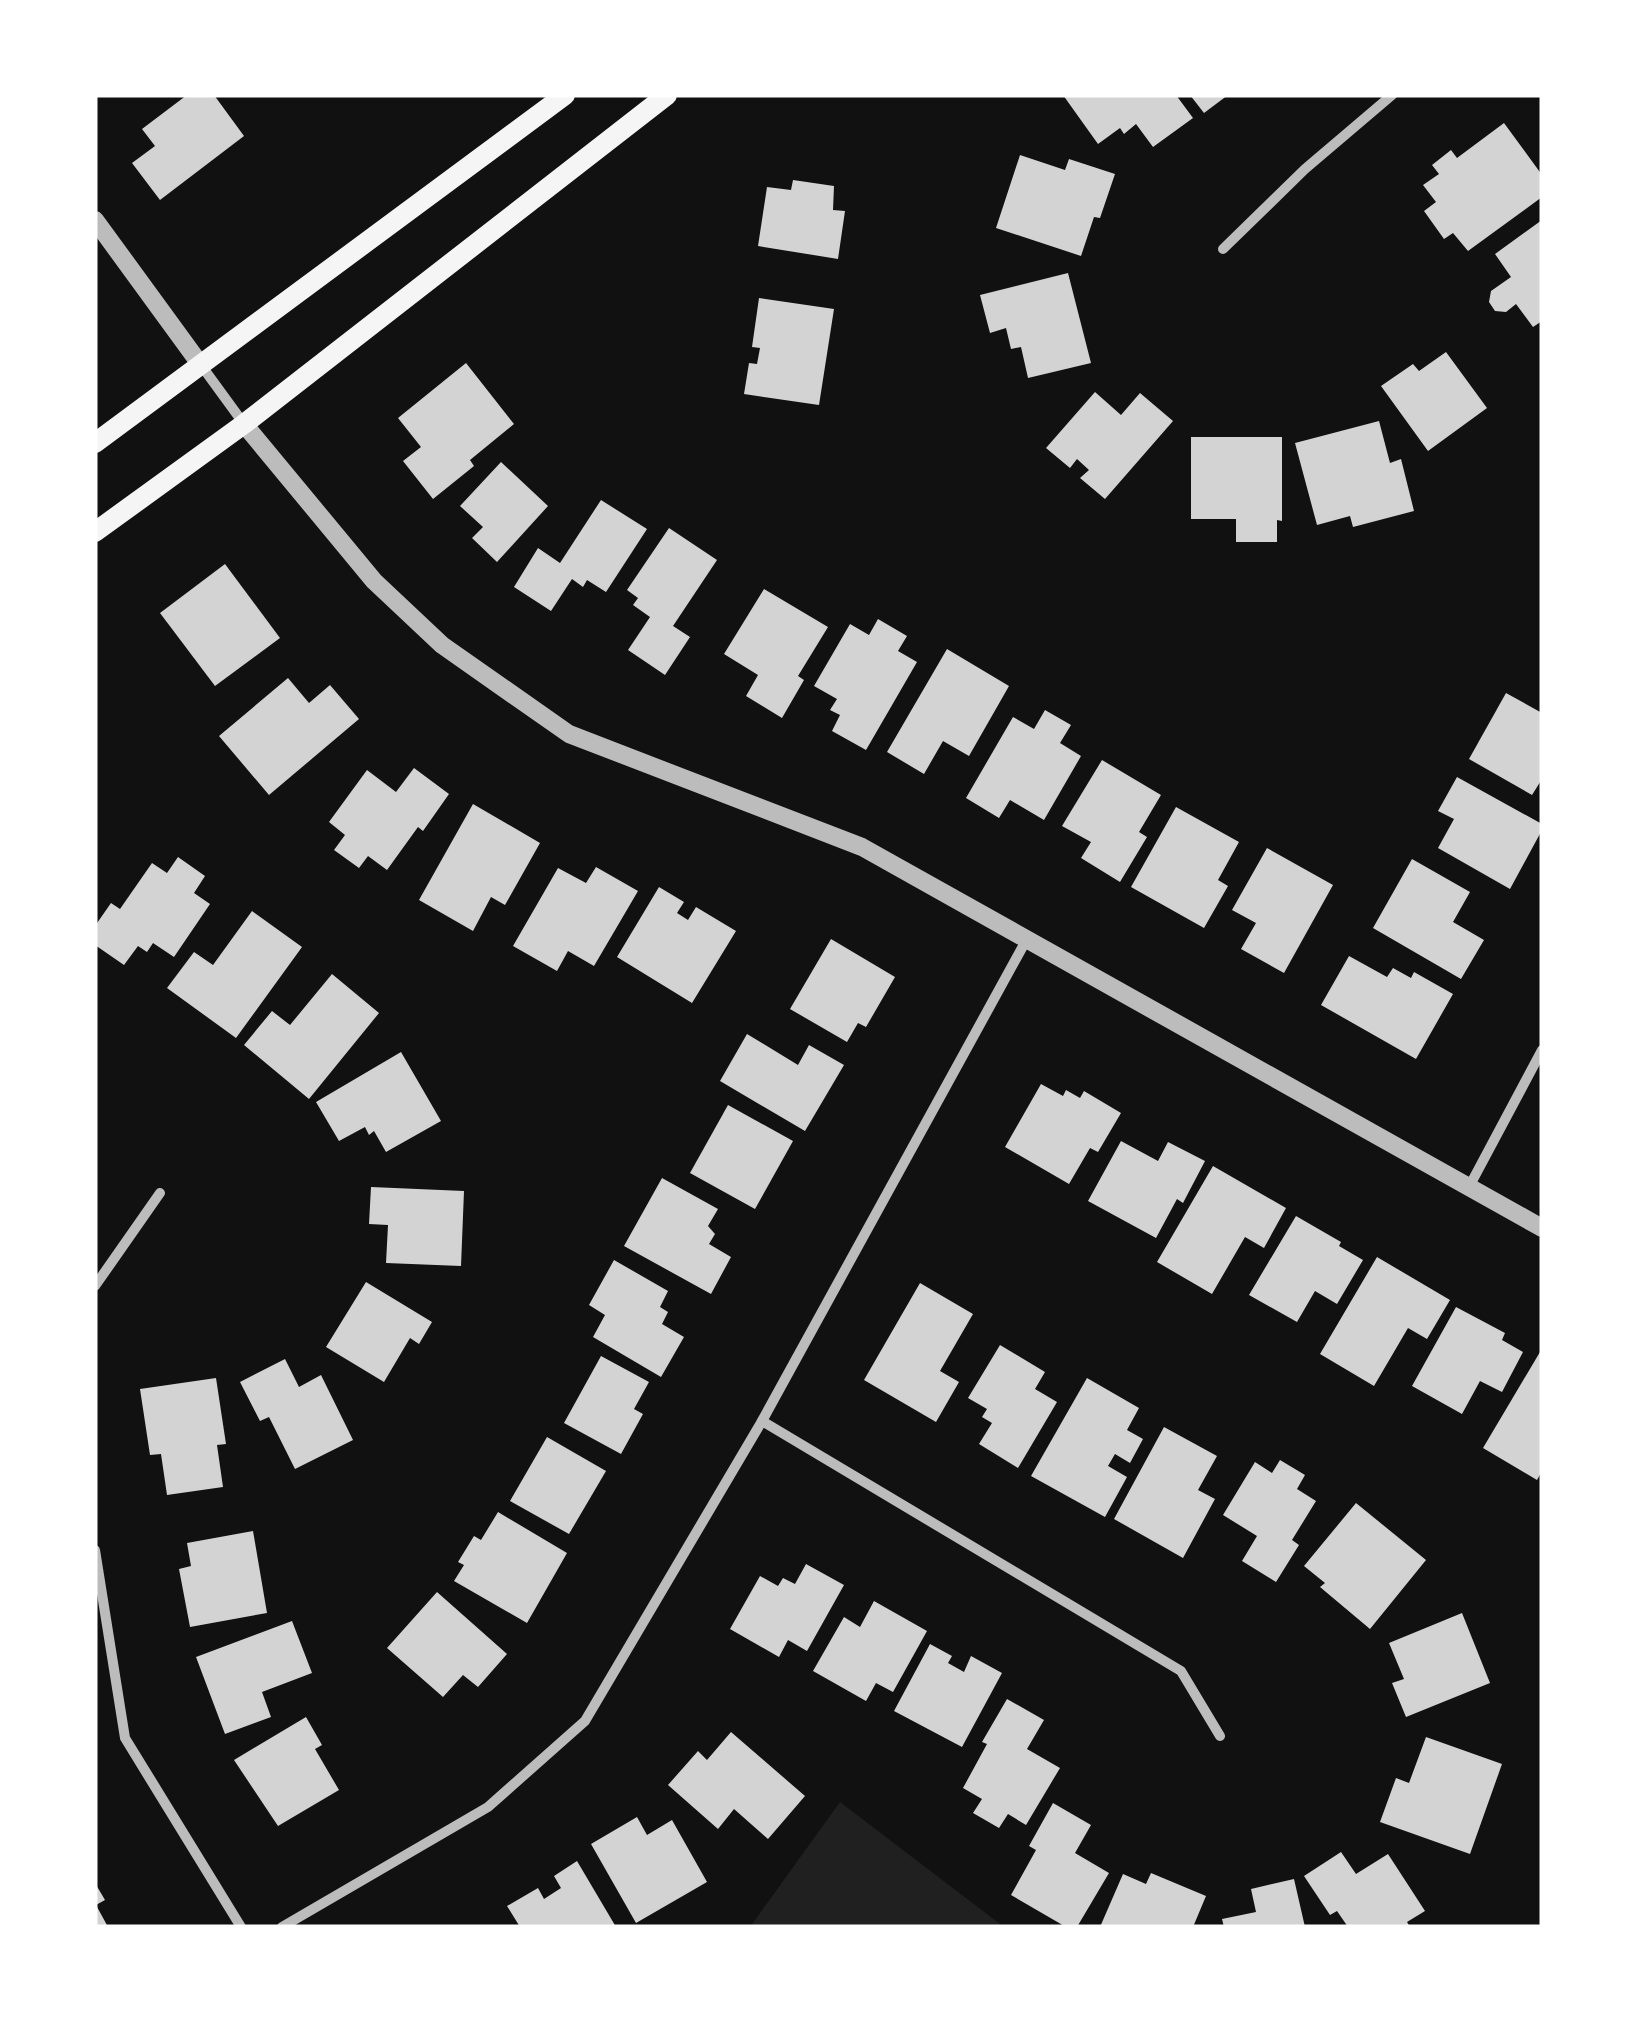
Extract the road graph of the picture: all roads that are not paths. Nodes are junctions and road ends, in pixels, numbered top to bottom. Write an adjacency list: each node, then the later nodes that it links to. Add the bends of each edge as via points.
1 (565, 95): 6 (main road)
2 (667, 95): 7 (main road)
3 (1392, 95): 5 (street)
4 (95, 220): 6 (street)
5 (1223, 249)
6 (200, 364): 7 (street); 8 (main road)
7 (244, 424): 9 (main road); 10 (street, via 374,581 442,644 568,734 862,847)
8 (95, 443)
9 (95, 532)
10 (1028, 937): 12 (street); 16 (street)
11 (1542, 1050): 12 (street)
12 (1469, 1187): 14 (street)
13 (160, 1193): 15 (street)
14 (1542, 1228)
15 (95, 1286)
16 (762, 1421): 18 (street, via 1181,1670); 20 (street, via 585,1721 488,1807)
17 (95, 1550): 19 (street, via 124,1738)
18 (1220, 1736)
19 (241, 1927)
20 (282, 1927)

